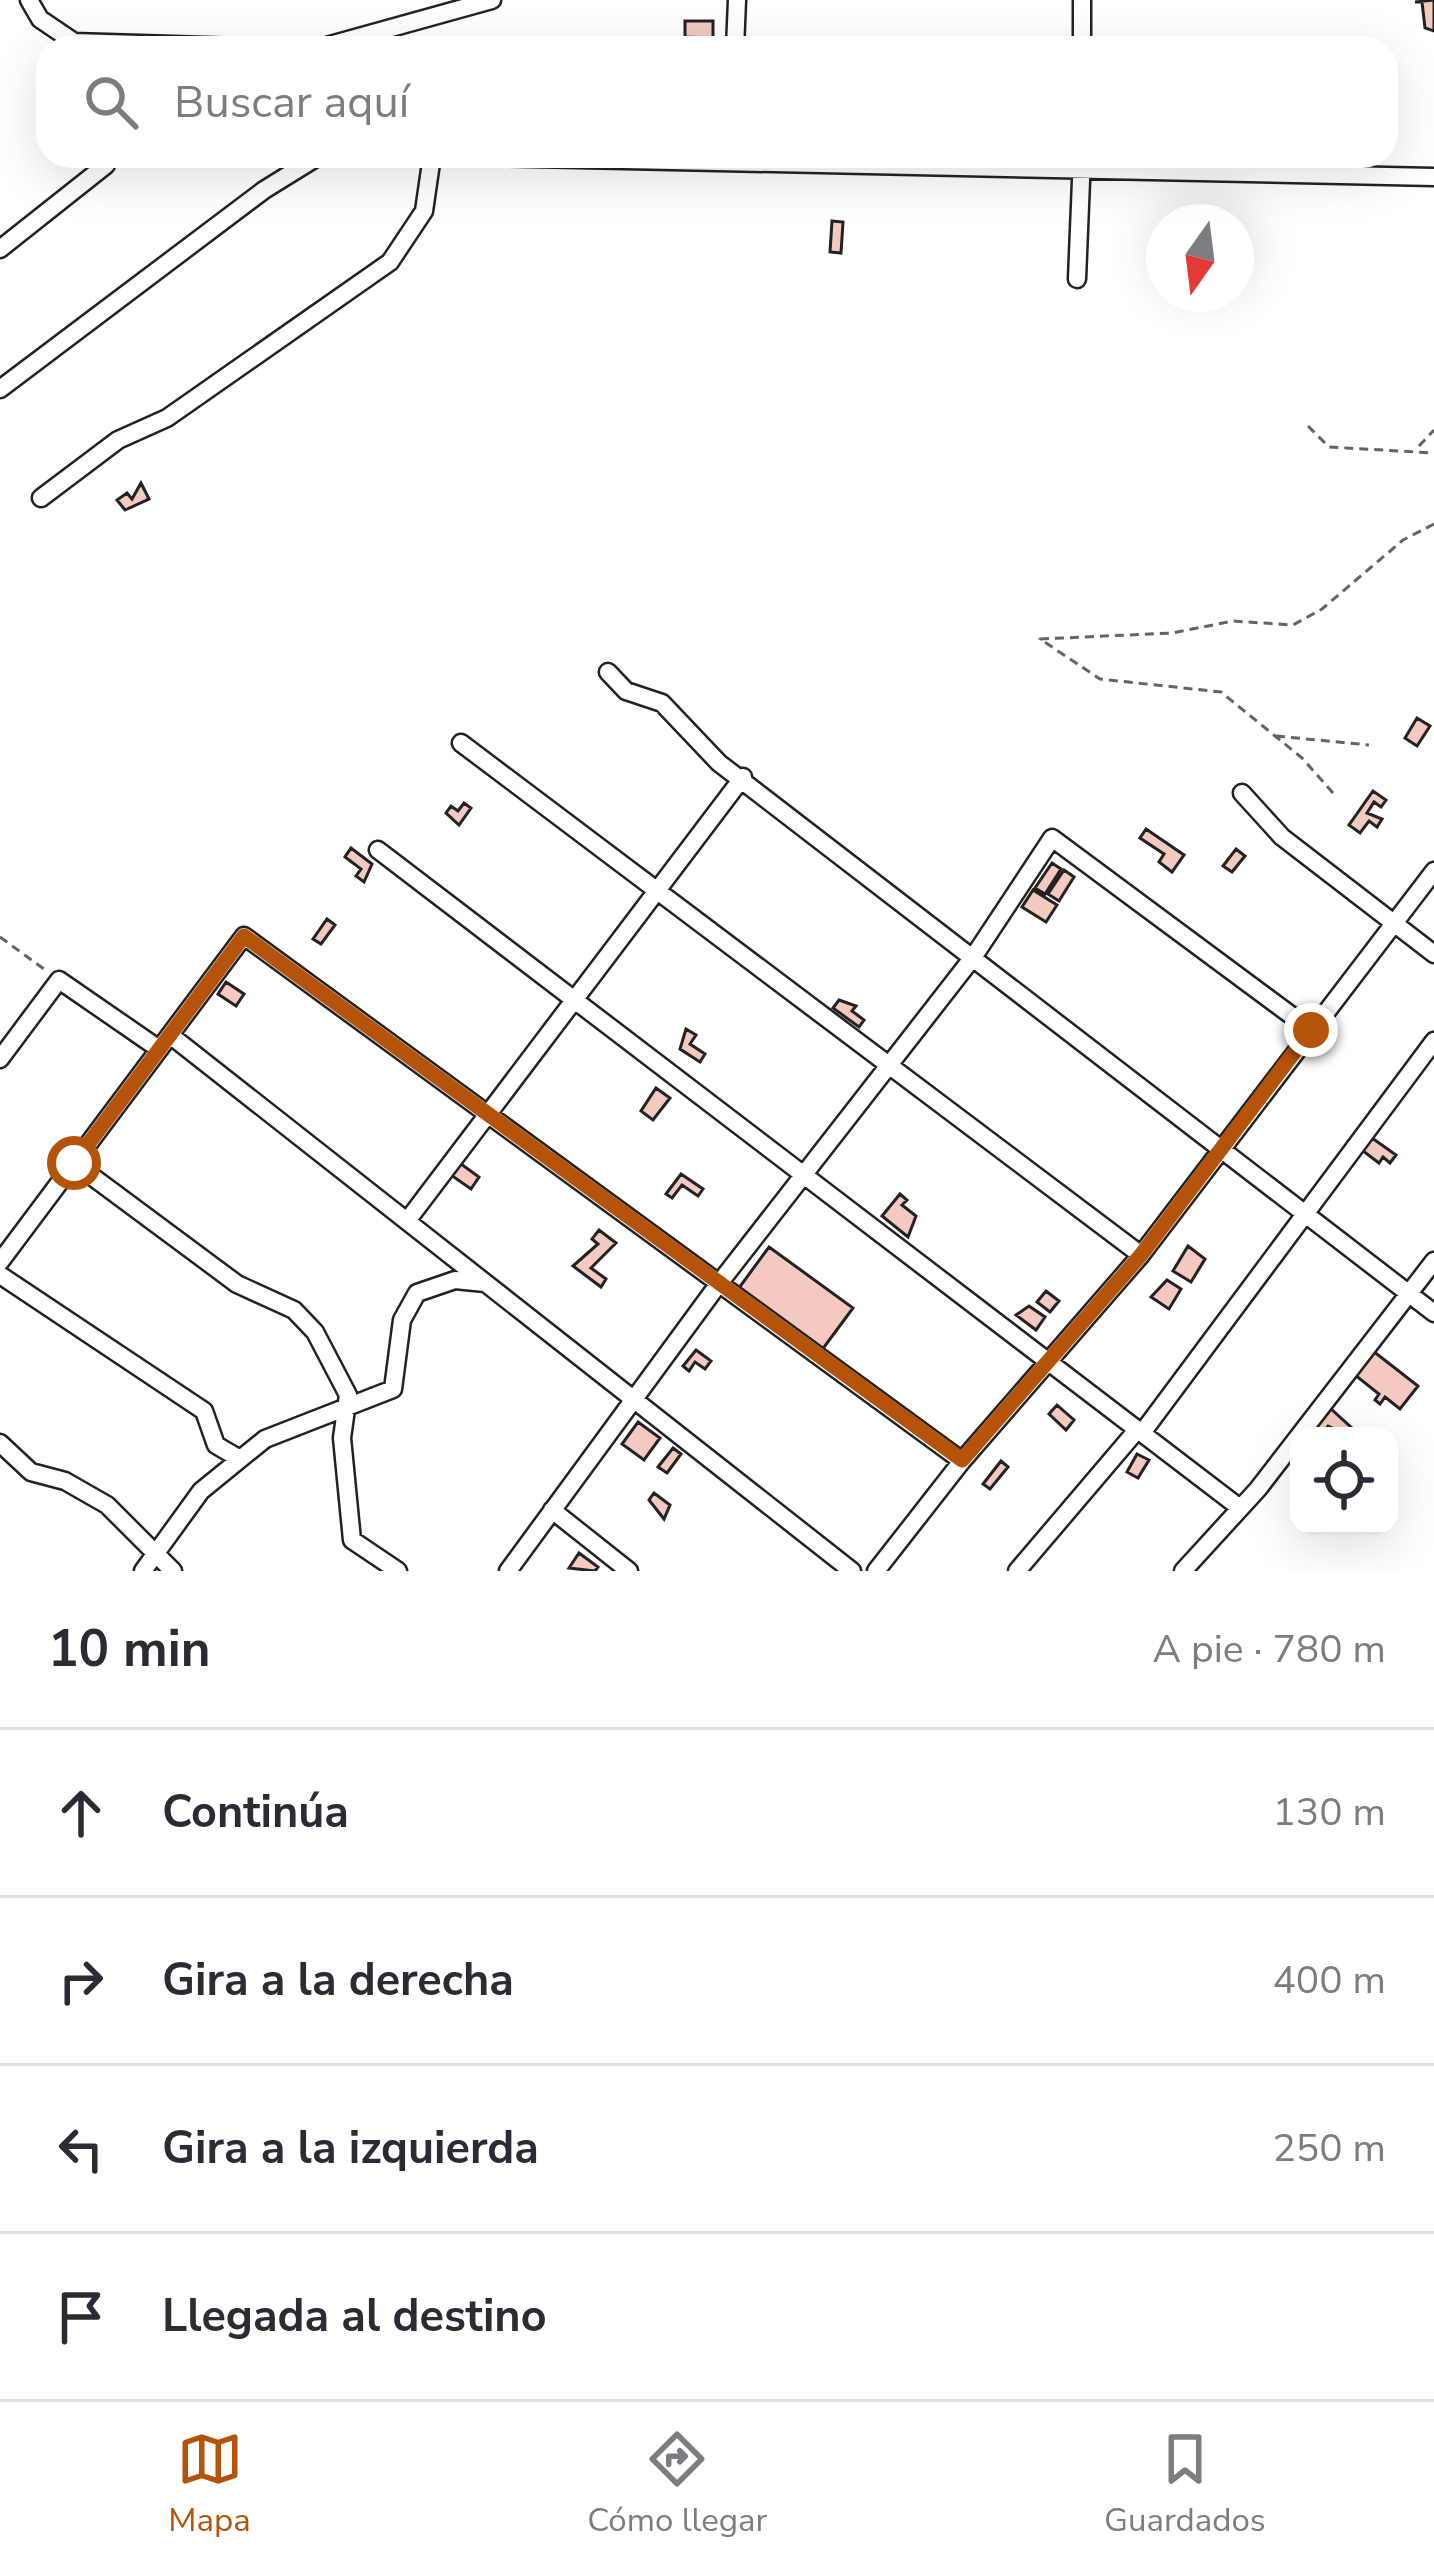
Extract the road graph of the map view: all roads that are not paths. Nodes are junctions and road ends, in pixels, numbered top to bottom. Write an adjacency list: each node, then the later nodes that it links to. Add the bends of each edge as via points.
1 (29, 0): 5 (street)
2 (492, 0): 6 (street)
3 (737, 0): 7 (street)
4 (1082, 0): 8 (street)
5 (65, 36)
6 (362, 36)
7 (736, 36)
8 (1082, 36)
9 (101, 168): 15 (street)
10 (300, 168): 17 (street)
11 (432, 168): 18 (street, via 424,211 390,262)
12 (1082, 168): 16 (street)
13 (1208, 168): 14 (street)
14 (1434, 177)
15 (0, 249)
16 (1077, 279)
17 (0, 389)
18 (41, 498)
19 (608, 672): 21 (street, via 626,691 662,703 699,746)
20 (461, 743): 25 (street)
21 (743, 777): 25 (street); 28 (street)
22 (1242, 793): 26 (street, via 1282,837)
23 (378, 850): 29 (street)
24 (1434, 871): 26 (street)
25 (654, 888): 29 (street); 34 (street)
26 (1395, 923): 27 (street); 30 (street)
27 (1434, 954)
28 (974, 956): 30 (street, via 1052,838); 34 (street); 36 (street)
29 (574, 995): 35 (street); 38 (street)
30 (1311, 1030): 36 (street)
31 (165, 1042): 33 (street, via 59,980); 35 (street, via 244,936); 37 (street); 40 (street)
32 (1434, 1042): 39 (street)
33 (0, 1059)
34 (890, 1064): 38 (street); 41 (street)
35 (484, 1112): 40 (street); 46 (street)
36 (1219, 1146): 39 (street); 41 (street)
37 (74, 1163): 43 (street); 51 (street, via 237,1284 294,1310 338,1368)
38 (802, 1177): 46 (street); 49 (street)
39 (1304, 1210): 47 (street); 52 (street)
40 (407, 1220): 45 (street)
41 (1141, 1255): 49 (street)
42 (1434, 1261): 47 (street)
43 (0, 1262)
44 (0, 1275): 54 (street, via 204,1411 216,1445)
45 (487, 1283): 50 (street); 51 (street, via 455,1280 417,1292 403,1320 393,1389)
46 (717, 1286): 50 (street); 55 (street)
47 (1406, 1292): 48 (street); 56 (street)
48 (1434, 1313)
49 (1048, 1363): 52 (street); 55 (street)
50 (633, 1400): 57 (street); 63 (street)
51 (350, 1408): 54 (street, via 265,1439); 60 (street, via 341,1438 352,1540)
52 (1139, 1431): 56 (street); 65 (street)
53 (0, 1443): 58 (street, via 31,1472 106,1505)
54 (240, 1460): 58 (street, via 202,1491)
55 (962, 1460): 64 (street)
56 (1240, 1508): 66 (street)
57 (552, 1510): 61 (street); 62 (street)
58 (148, 1564): 59 (street)
59 (173, 1571)
60 (398, 1571)
61 (508, 1571)
62 (629, 1571)
63 (852, 1571)
64 (876, 1571)
65 (1017, 1571)
66 (1184, 1571)

